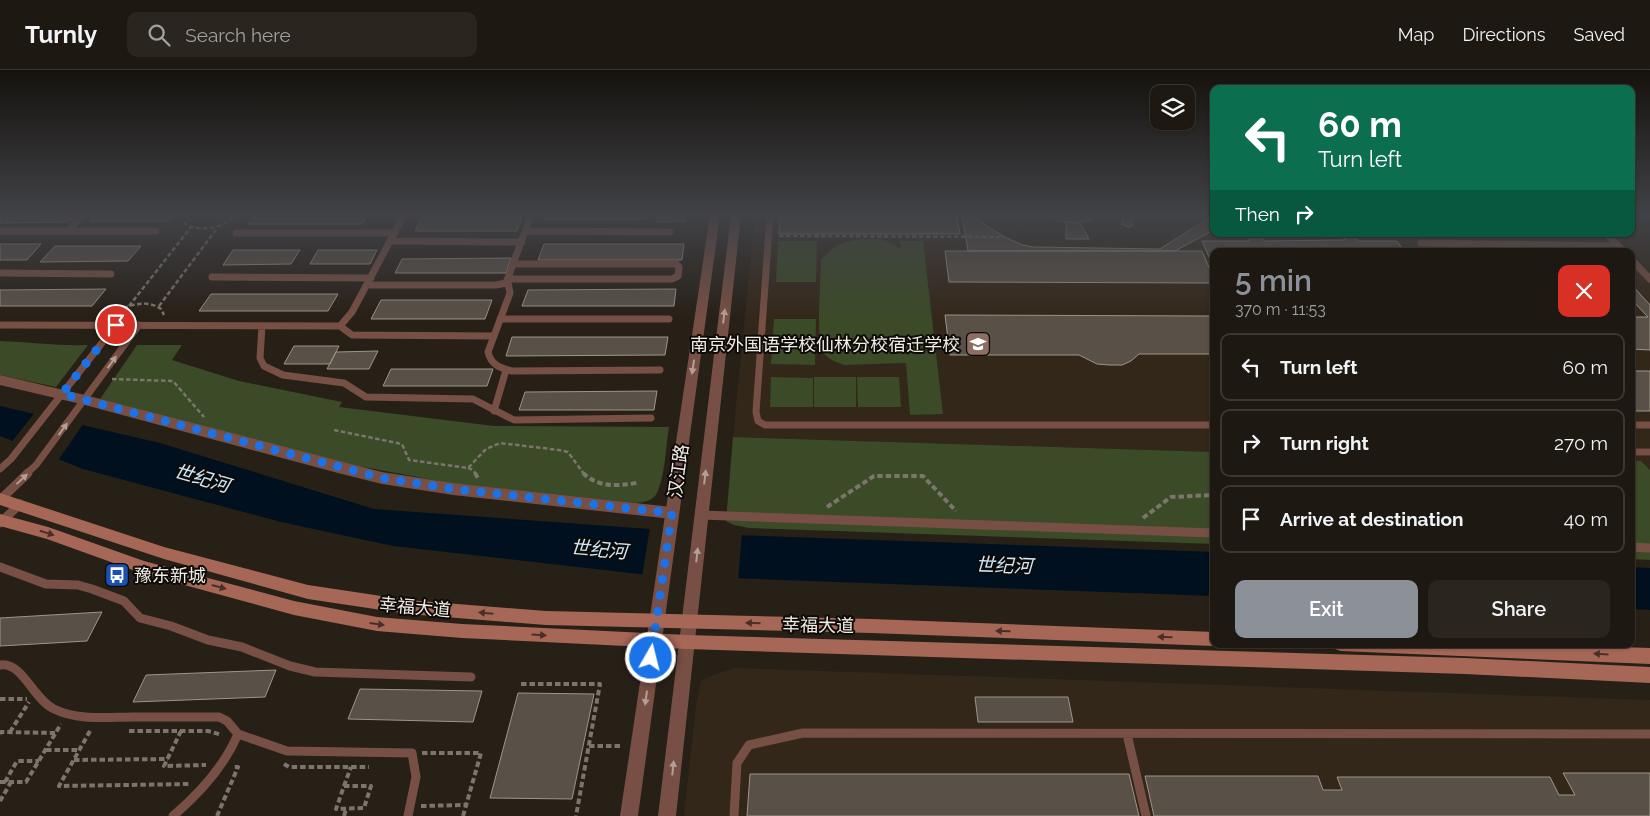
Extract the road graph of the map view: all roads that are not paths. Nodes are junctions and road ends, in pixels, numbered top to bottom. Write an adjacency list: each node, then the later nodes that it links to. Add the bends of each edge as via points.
1 (387, 250): 11 (lane)
2 (519, 250): 6 (lane)
3 (710, 250): 38 (street, 汉江路, one-way to 38)
4 (732, 250): 39 (street, 汉江路, one-way to 4)
5 (767, 250): 30 (lane, via 756,412 758,421 765,425)
6 (514, 264): 13 (lane); 13 (lane, via 676,264 679,268 678,276 672,279)
7 (1635, 264): 12 (lane)
8 (0, 273): 9 (lane)
9 (111, 274)
10 (212, 277): 11 (lane)
11 (371, 278): 14 (lane)
12 (1650, 279)
13 (509, 280): 14 (lane, via 496,285); 15 (lane, via 511,289)
14 (367, 285): 21 (lane)
15 (500, 319): 16 (lane); 22 (lane)
16 (669, 319)
17 (0, 325): 18 (lane)
18 (116, 325): 19 (lane); 26 (lane)
19 (140, 325): 20 (lane); 27 (lane, one-way to 19)
20 (262, 326): 21 (lane); 28 (lane, via 260,358 264,366 283,375 344,383 366,397 473,400 486,403)
21 (340, 326): 22 (lane, via 352,335)
22 (494, 336): 23 (lane, via 489,357 497,367)
23 (506, 370): 24 (lane); 28 (lane)
24 (660, 370)
25 (0, 380): 26 (street)
26 (61, 395): 27 (street); 35 (lane)
27 (85, 400): 36 (lane, one-way to 27, via 36,466); 38 (street, via 382,478)
28 (494, 411): 29 (lane, via 514,420)
29 (652, 418)
30 (1210, 425)
31 (1635, 425): 32 (lane)
32 (1650, 425)
33 (1635, 452): 34 (lane)
34 (1650, 452)
35 (0, 469)
36 (0, 499): 37 (main road, 幸福大道)
37 (20, 504): 40 (lane); 45 (main road, 幸福大道, one-way to 37, via 546,618 408,607 308,592 164,554)
38 (671, 518): 45 (street, 汉江路)
39 (700, 520): 41 (lane); 46 (street, 汉江路, one-way to 39)
40 (1, 521): 48 (main road, 幸福大道, one-way to 48, via 48,533 144,567 285,606 377,624)
41 (1210, 533)
42 (1635, 547): 43 (lane)
43 (1650, 548)
44 (0, 567): 54 (lane, via 46,584 92,589 124,601 140,618 315,672)
45 (657, 620): 46 (main road, 幸福大道); 48 (street, 汉江路)
46 (689, 622): 47 (main road, 幸福大道, one-way to 46); 49 (street, 汉江路)
47 (1210, 639)
48 (654, 640): 49 (main road, 幸福大道); 60 (street, 汉江路, one-way to 60)
49 (687, 642): 53 (main road, 幸福大道, via 1465,666); 61 (street, 汉江路, one-way to 49)
50 (1558, 648): 51 (main road, one-way to 50)
51 (1650, 656)
52 (0, 665): 57 (lane, via 20,670 28,685 54,708 82,717 218,717 227,721)
53 (1650, 676)
54 (471, 677)
55 (1127, 734): 56 (lane); 62 (lane, via 803,733 775,738 749,746 737,763); 63 (lane)
56 (1650, 734)
57 (237, 737): 58 (lane, via 201,790); 59 (lane, via 287,751 412,753 417,776)
58 (173, 816)
59 (408, 816)
60 (629, 816)
61 (667, 816)
62 (734, 816)
63 (1146, 816)

